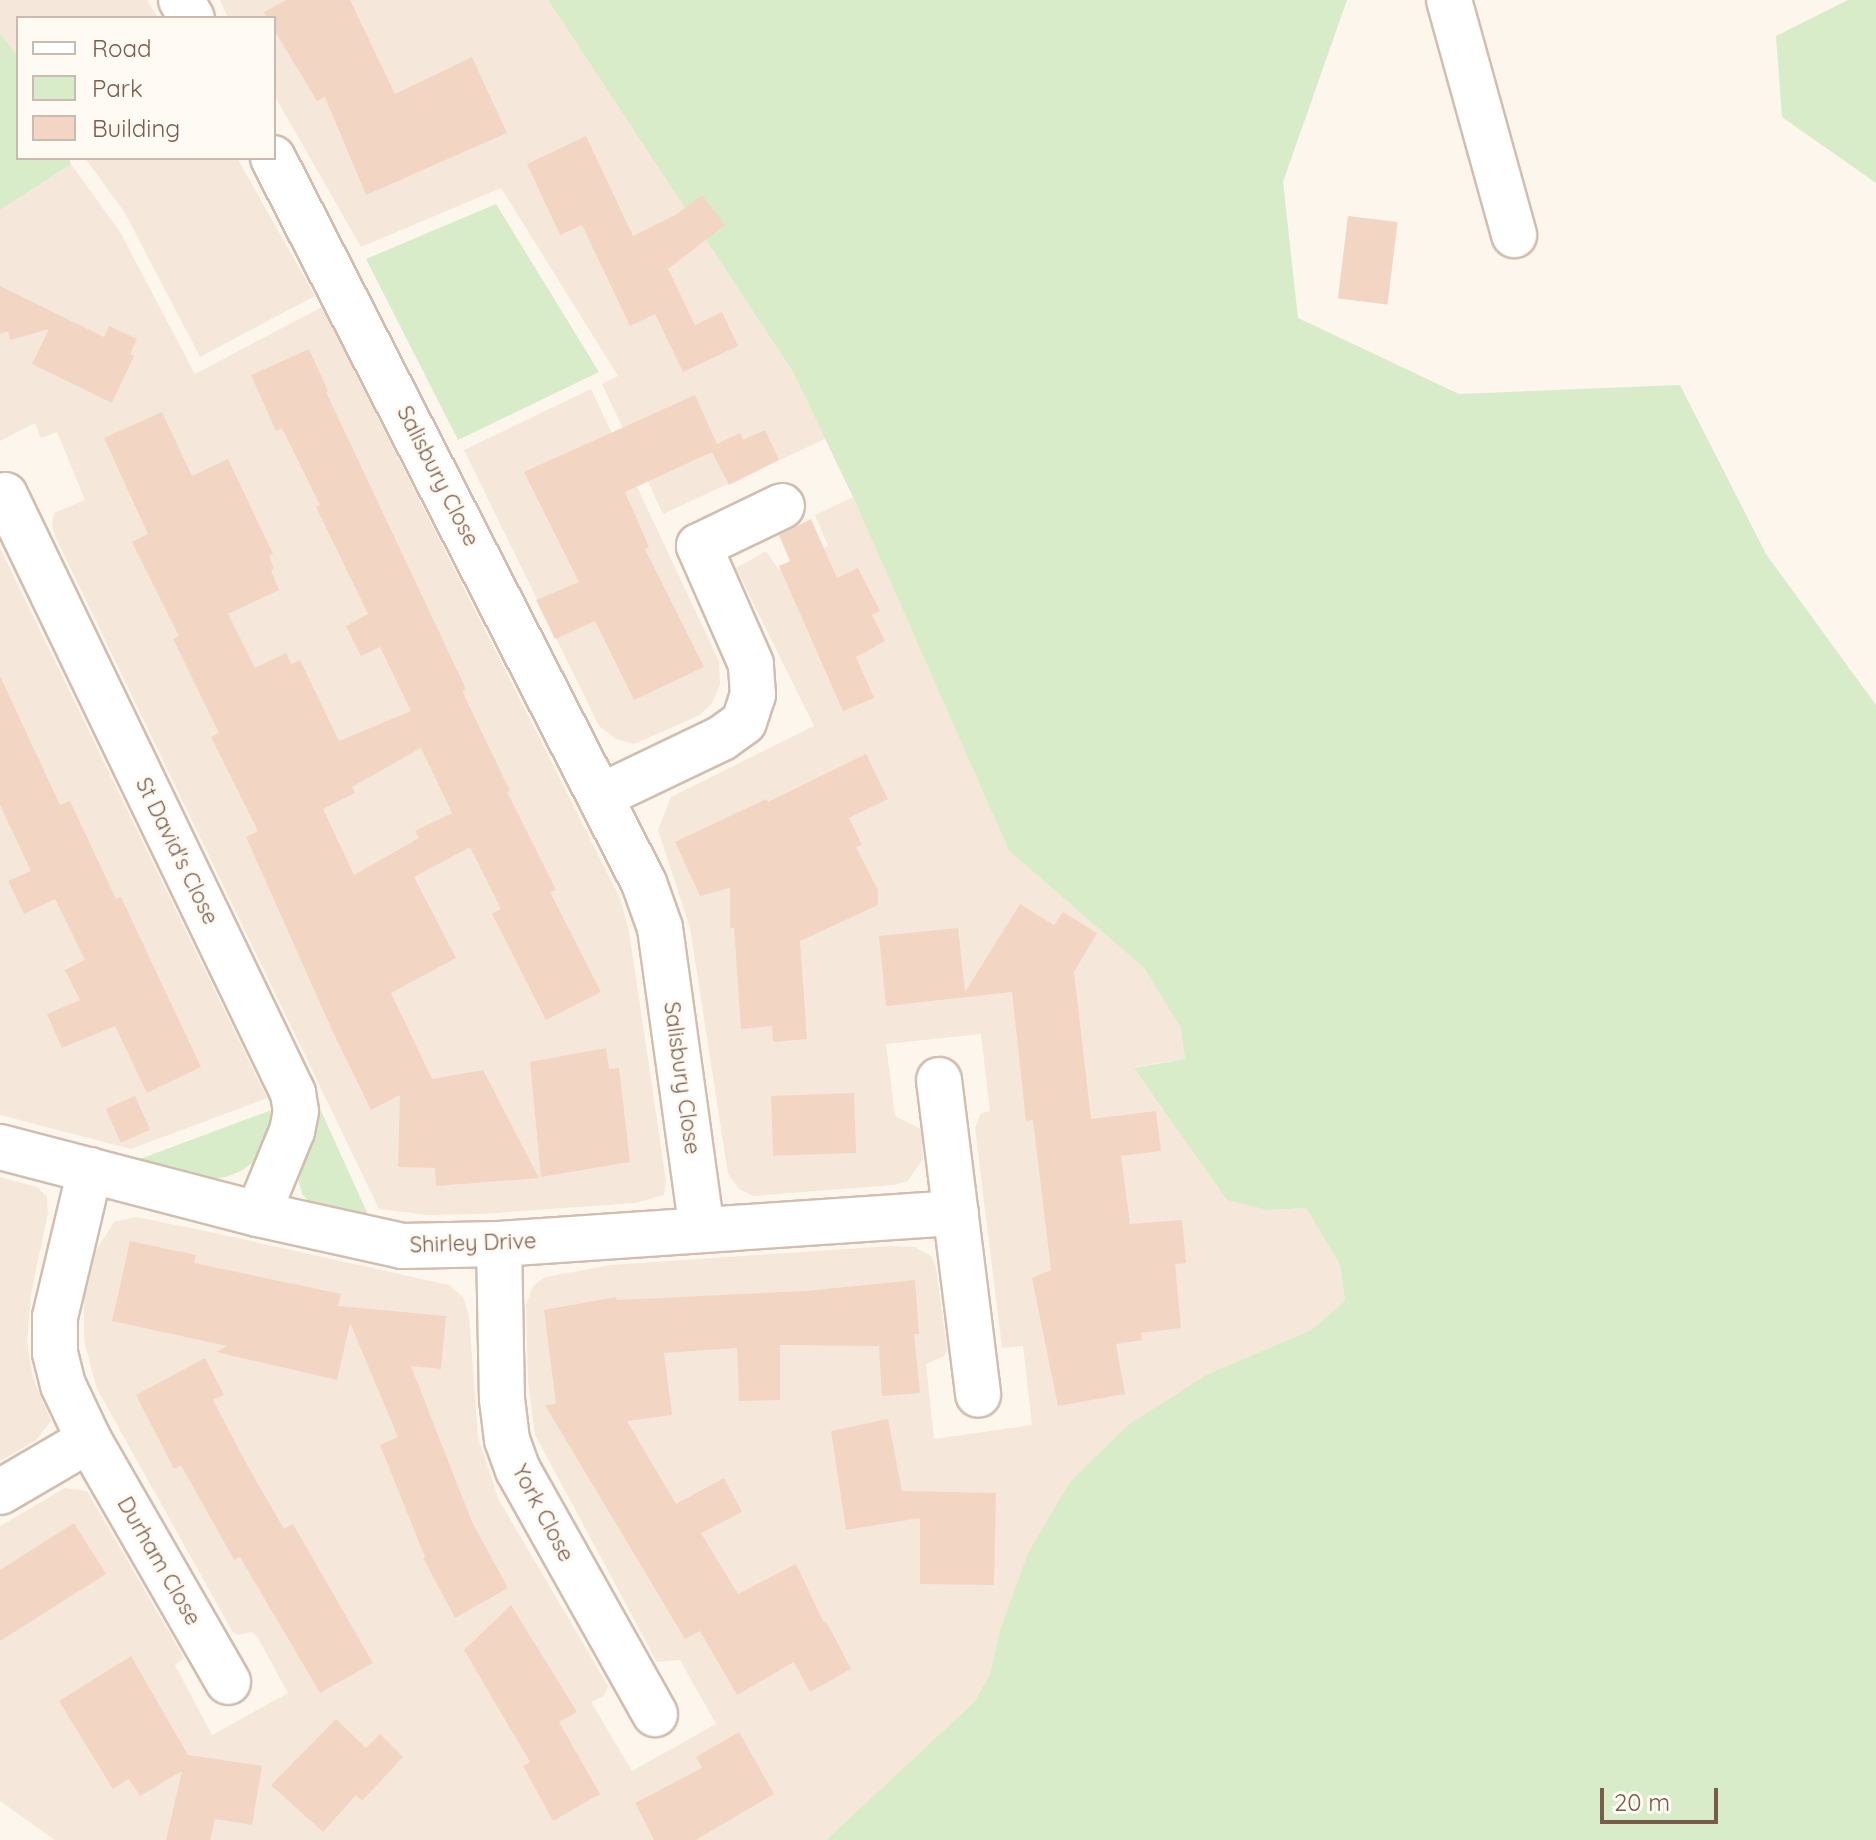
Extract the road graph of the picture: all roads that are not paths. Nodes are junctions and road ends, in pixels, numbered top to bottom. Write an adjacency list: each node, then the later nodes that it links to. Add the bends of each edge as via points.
1 (1449, 0): 3 (street)
2 (274, 160): 6 (street, Salisbury Close)
3 (1514, 235)
4 (5, 495): 11 (street, St David's Close, via 293,1093 292,1131)
5 (782, 506): 6 (street, via 699,546 751,664 753,695 744,722 722,738)
6 (601, 796): 12 (street, Salisbury Close, via 660,928)
7 (939, 1080): 10 (street)
8 (0, 1147): 9 (street, Shirley Drive)
9 (90, 1170): 11 (street, Shirley Drive); 15 (street, Durham Close, via 55,1317 55,1353 63,1385)
10 (956, 1213): 12 (street, Shirley Drive); 14 (street)
11 (258, 1214): 13 (street, Shirley Drive, via 402,1246)
12 (702, 1230): 13 (street, Shirley Drive)
13 (499, 1244): 18 (street, York Close, via 507,1440 518,1470)
14 (978, 1395)
15 (89, 1440): 16 (street); 17 (street, Durham Close)
16 (0, 1492)
17 (228, 1682)
18 (655, 1714)

